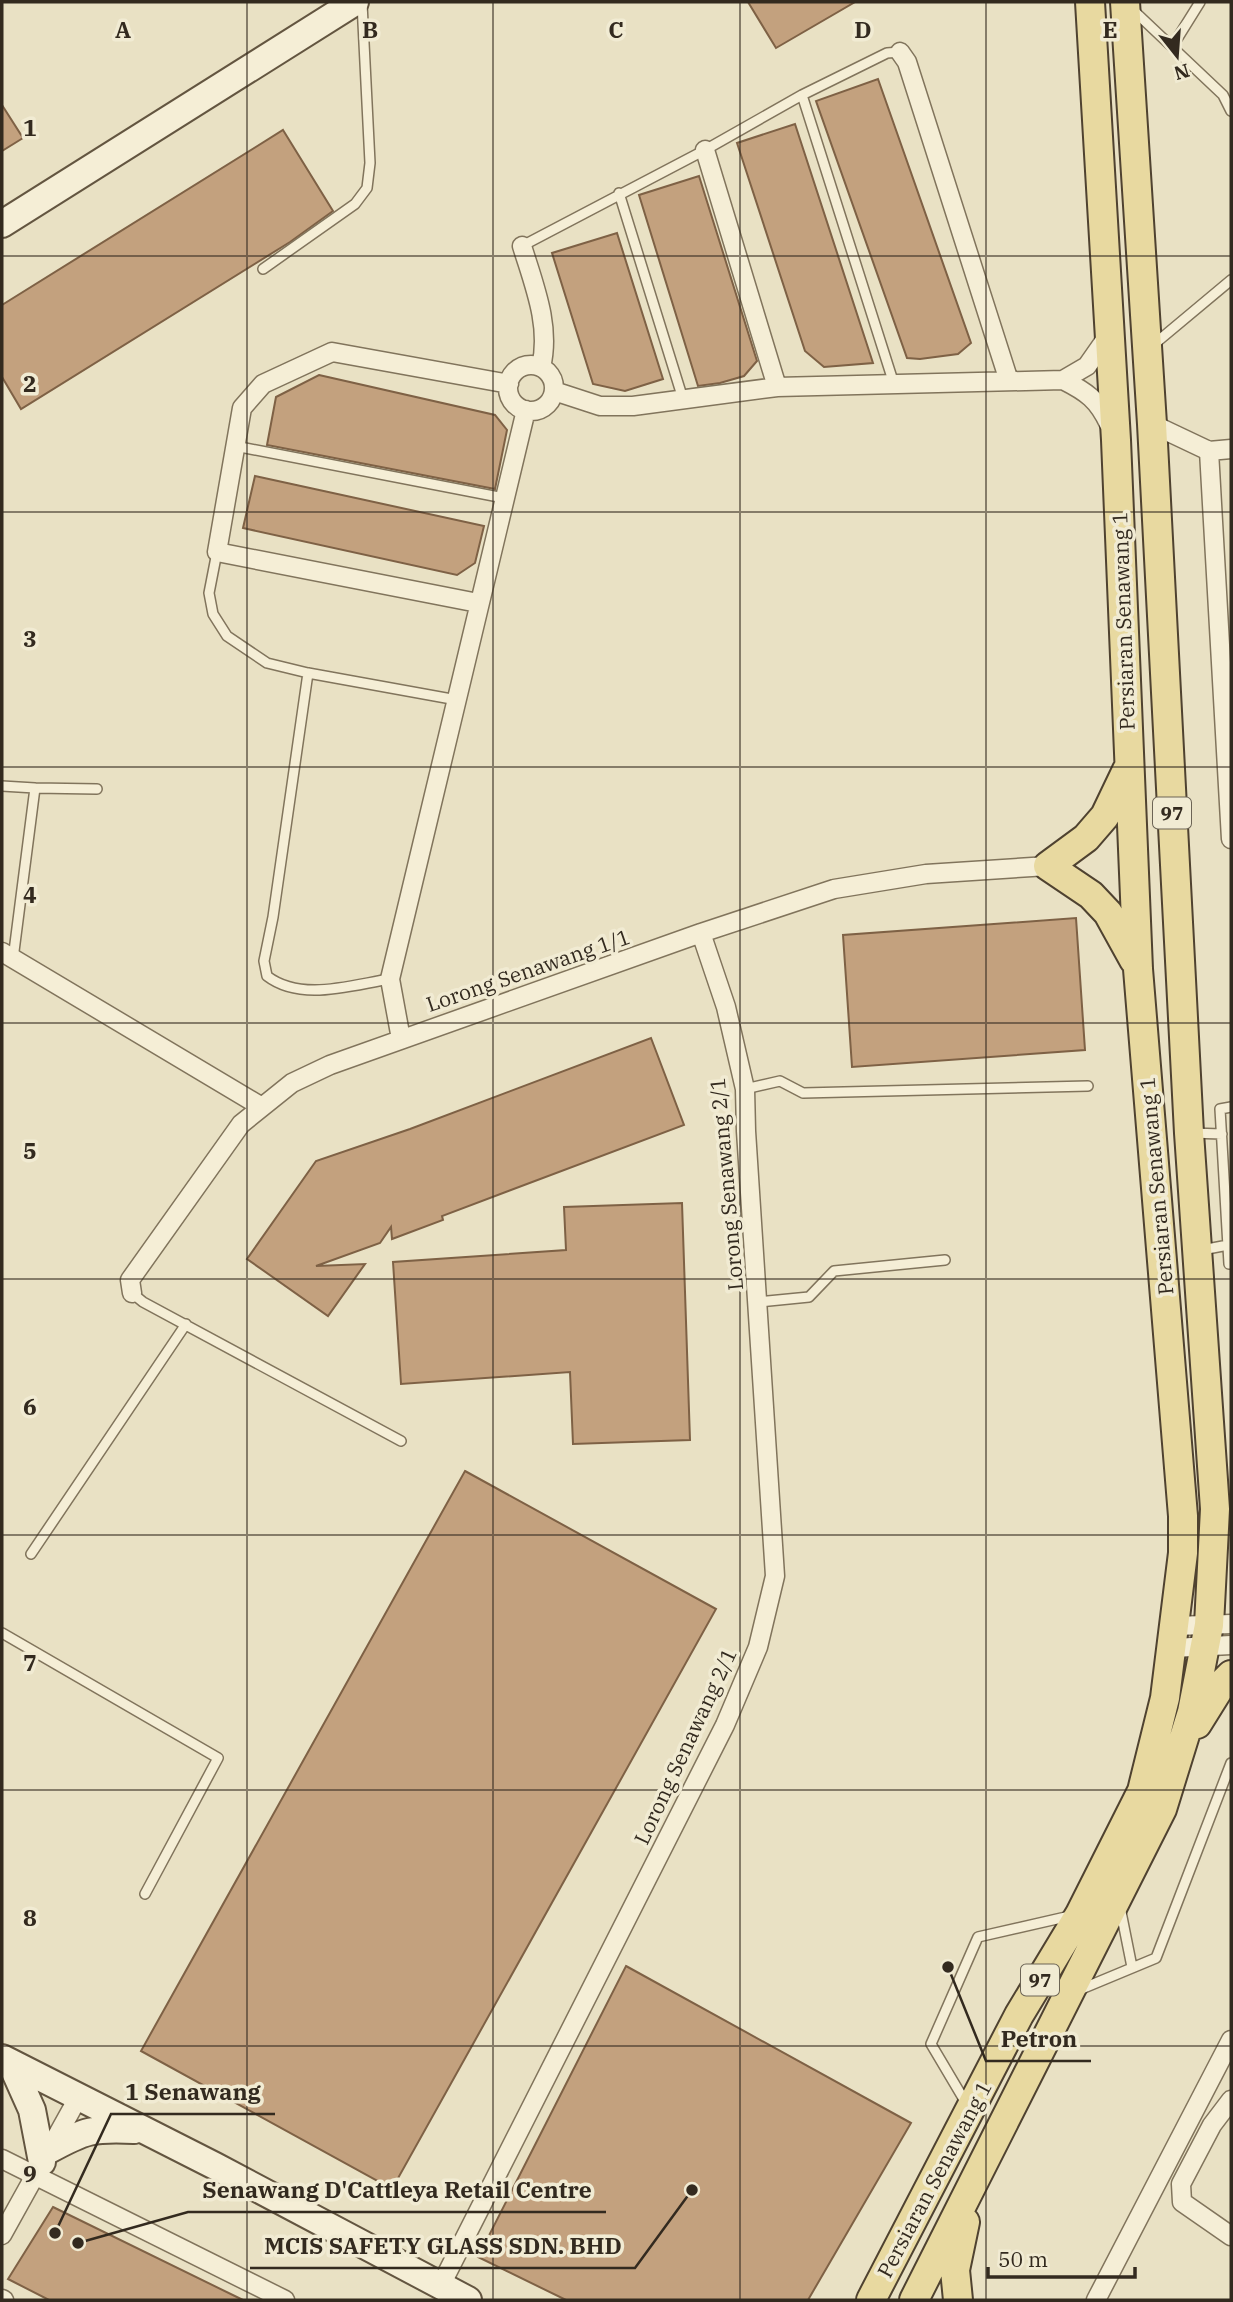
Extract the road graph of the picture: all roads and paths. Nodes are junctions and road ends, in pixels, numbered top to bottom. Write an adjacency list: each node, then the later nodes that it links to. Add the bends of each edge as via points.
1 (355, 2): 13 (street)
2 (362, 2): 15 (lane, via 370,163 367,188 355,204)
3 (1090, 2): 17 (main road, Persiaran Senawang 1 / 97)
4 (1125, 2): 6 (lane); 18 (main road, Persiaran Senawang 1 / 97)
5 (1199, 2): 6 (lane)
6 (1172, 47): 8 (lane)
7 (900, 52): 9 (lane); 21 (street)
8 (1227, 94): 10 (lane)
9 (802, 95): 11 (lane); 23 (lane)
10 (1231, 111)
11 (705, 150): 12 (lane); 24 (street)
12 (619, 193): 14 (lane); 26 (lane)
13 (2, 224)
14 (522, 246): 19 (street, via 542,310)
15 (263, 269)
16 (1231, 280): 18 (lane)
17 (1110, 331): 20 (street, via 1087,366); 29 (main road, Persiaran Senawang 1 / 97)
18 (1146, 350): 28 (main road, Persiaran Senawang 1 / 97)
19 (541, 367): 22 (street, via 521,368); 25 (street, via 552,377)
20 (1063, 380): 21 (street); 29 (street, via 1101,406)
21 (1009, 381): 23 (street)
22 (509, 384): 27 (street, via 514,403); 30 (street, via 332,352 263,384 242,408)
23 (894, 384): 24 (street)
24 (777, 387): 26 (street)
25 (554, 391): 26 (street, via 600,406); 27 (street, via 541,409)
26 (682, 399)
27 (526, 410): 33 (street)
28 (1152, 424): 32 (street); 54 (main road, Persiaran Senawang 1 / 97)
29 (1116, 440): 39 (main road, Persiaran Senawang 1 / 97)
30 (235, 446): 33 (lane); 34 (street)
31 (1231, 449): 32 (street)
32 (1209, 451): 38 (street)
33 (504, 498): 35 (street)
34 (216, 552): 35 (street); 36 (lane, via 209,593 213,614 227,636 267,663)
35 (478, 603): 37 (street)
36 (308, 673): 37 (lane); 48 (lane, via 264,961 267,976 300,990)
37 (457, 700): 48 (street)
38 (1228, 737): 43 (street)
39 (1128, 766): 44 (main road, via 1105,816 1086,838); 47 (main road, Persiaran Senawang 1 / 97)
40 (2, 786): 41 (lane)
41 (35, 788): 42 (lane); 46 (lane)
42 (97, 789)
43 (1231, 839)
44 (1048, 866): 45 (street, Lorong Senawang 1/1, via 926,874 834,889); 47 (main road, via 1091,895 1108,913)
45 (701, 933): 49 (street, Lorong Senawang 1/1); 51 (street, Lorong Senawang 2/1, via 726,1007)
46 (7, 955): 52 (street)
47 (1138, 969): 69 (main road, Persiaran Senawang 1 / 97, via 1183,1516)
48 (390, 979): 49 (street)
49 (401, 1039): 52 (street, Lorong Senawang 1/1, via 292,1083)
50 (1088, 1086): 51 (lane, via 803,1093 780,1081)
51 (745, 1089): 61 (street, Lorong Senawang 2/1)
52 (262, 1107): 60 (street, Lorong Senawang 1/1, via 242,1124 130,1280)
53 (1231, 1107): 55 (lane, via 1220,1108)
54 (1189, 1133): 55 (lane); 57 (main road, Persiaran Senawang 1 / 97)
55 (1222, 1134): 56 (lane)
56 (1228, 1245): 57 (lane); 59 (lane)
57 (1198, 1251): 64 (main road, Persiaran Senawang 1 / 97)
58 (945, 1260): 61 (lane, via 834,1271 809,1297)
59 (1231, 1264)
60 (132, 1293): 62 (lane)
61 (758, 1302): 89 (street, Lorong Senawang 2/1, via 775,1576 758,1647 725,1725)
62 (186, 1324): 63 (lane); 65 (lane)
63 (401, 1441)
64 (1215, 1509): 66 (main road); 68 (main road, Persiaran Senawang 1 / 97)
65 (31, 1554)
66 (1231, 1560)
67 (2, 1633): 73 (lane, via 218,1758)
68 (1219, 1635): 69 (street); 71 (main road, Persiaran Senawang 1 / 97)
69 (1174, 1637): 75 (main road, Persiaran Senawang 1 / 97, via 1166,1698 1142,1791)
70 (1231, 1675): 71 (main road)
71 (1177, 1757): 74 (main road, Persiaran Senawang 1 / 97, via 1162,1809)
72 (1231, 1763): 76 (lane, via 1156,1958)
73 (145, 1894)
74 (1118, 1898): 76 (lane); 77 (main road, Persiaran Senawang 1 / 97)
75 (1080, 1914): 82 (main road, Persiaran Senawang 1 / 97, via 1019,2015); 82 (lane, via 978,1937 931,2044)
76 (1132, 1967): 77 (lane)
77 (1070, 1993): 86 (main road, Persiaran Senawang 1 / 97)
78 (1231, 2040): 95 (street)
79 (7, 2061): 80 (street); 85 (street, via 32,2110)
80 (78, 2098): 83 (street); 85 (street)
81 (1231, 2100): 88 (street, via 1212,2125 1181,2184 1182,2202)
82 (970, 2111): 92 (main road, Persiaran Senawang 1 / 97)
83 (142, 2130): 85 (street, via 98,2128 79,2133); 89 (street)
84 (2, 2159): 85 (street)
85 (42, 2163): 87 (street); 90 (street)
86 (974, 2181): 93 (main road, Persiaran Senawang 1 / 97); 94 (main road, via 955,2270)
87 (2, 2235)
88 (1231, 2236)
89 (441, 2285): 91 (street)
90 (281, 2299)
91 (468, 2300)
92 (871, 2300)
93 (914, 2300)
94 (958, 2300)
95 (1096, 2300)

